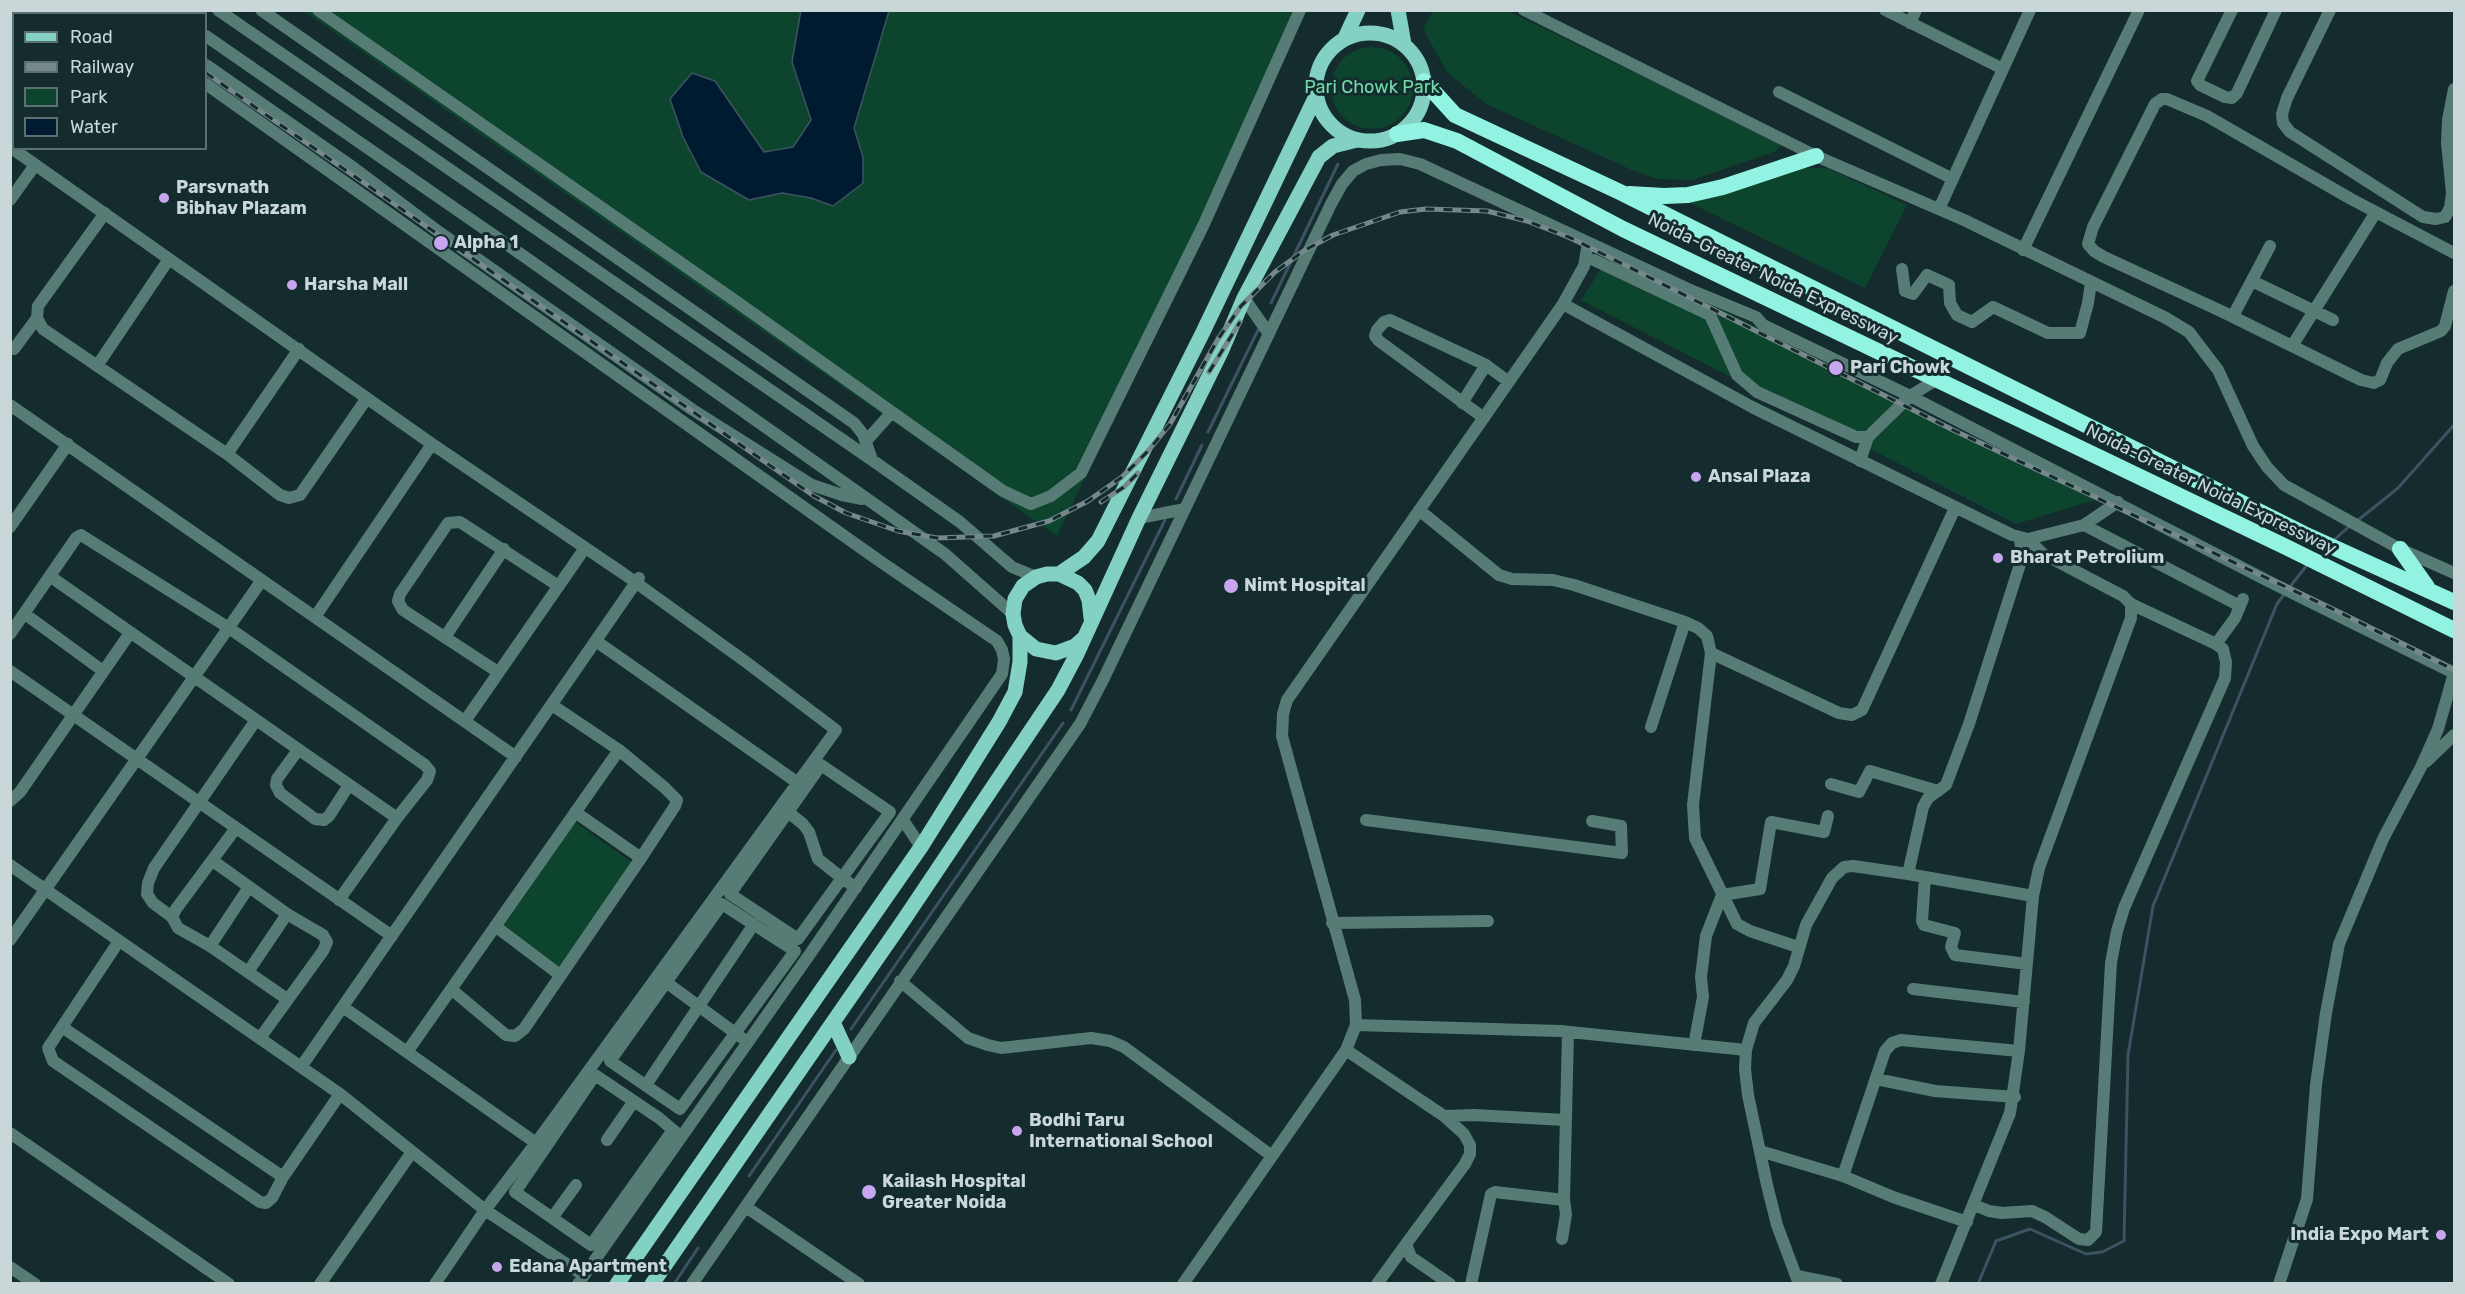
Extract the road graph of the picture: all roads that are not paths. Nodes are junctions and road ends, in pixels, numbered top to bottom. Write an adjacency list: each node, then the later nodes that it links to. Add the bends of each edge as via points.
1 (218, 10): 77 (street)
2 (261, 10): 73 (street, via 854,423)
3 (318, 10): 70 (street)
4 (1300, 10): 70 (street, via 1204,224 1081,473 1042,501 1025,503)
5 (1358, 10): 17 (main road)
6 (1398, 10): 18 (main road)
7 (1524, 10): 29 (street)
8 (1885, 10): 15 (street)
9 (1916, 10): 15 (street)
10 (2030, 10): 20 (street)
11 (2139, 10): 39 (street)
12 (2232, 10): 13 (street, via 2197,81 2225,98 2237,93)
13 (2276, 10)
14 (2330, 10): 23 (street, via 2287,98 2283,123 2290,132 2423,217 2445,217 2450,208 2447,143)
15 (1910, 23): 20 (street)
16 (207, 37): 79 (street, via 516,250)
17 (1345, 38): 18 (main road, via 1375,32); 25 (main road, via 1321,62)
18 (1404, 44): 21 (main road, via 1414,55)
19 (207, 66): 79 (street, via 693,410 812,485)
20 (2003, 69): 31 (street)
21 (1424, 81): 26 (main road, via 1418,111); 32 (highway, Noida-Greater Noida Expressway, via 1455,115)
22 (207, 85): 142 (street, via 997,642 1004,659 1002,674)
23 (2454, 89)
24 (1779, 92): 31 (street)
25 (1316, 96): 27 (main road, via 1320,111 1330,124); 92 (main road, via 1098,541)
26 (1397, 134): 27 (main road, via 1371,141); 48 (highway, Noida-Greater Noida Expressway, via 1424,130 1457,141 1623,229)
27 (1357, 140): 49 (main road, via 1333,146 1319,157)
28 (14, 150): 30 (street)
29 (1816, 156): 32 (highway, via 1688,195); 34 (street)
30 (35, 165): 33 (street); 36 (street)
31 (1953, 179): 34 (street)
32 (1622, 193): 98 (highway, Noida-Greater Noida Expressway, via 2304,534)
33 (10, 200)
34 (1939, 210): 39 (street)
35 (2376, 212): 41 (street); 51 (street); 52 (street, via 2207,116 2175,101 2159,100 2093,227 2088,244 2104,257)
36 (105, 213): 42 (street); 54 (street, via 38,306)
37 (1588, 243): 40 (street); 43 (street); 56 (street, via 1420,164 1381,160 1353,171 1342,184)
38 (2270, 246): 45 (street)
39 (2023, 250): 46 (street)
40 (1607, 252): 43 (street); 53 (street)
41 (2454, 253)
42 (169, 259): 59 (street); 61 (street)
43 (1589, 263): 50 (street); 64 (street, via 1710,315 1737,375)
44 (1902, 269): 46 (street, via 1905,291 1913,294 1927,275 1949,285 1950,303 1957,315 1971,322 1993,307 2048,333 2080,333)
45 (2252, 281): 51 (street); 52 (street)
46 (2091, 282): 90 (street, via 2189,332 2218,369 2253,446 2284,485)
47 (2454, 291): 57 (street, via 2441,331 2398,349 2386,363 2380,380 2374,383)
48 (1754, 292): 53 (street); 62 (highway, Noida-Greater Noida Expressway)
49 (1244, 298): 56 (street); 84 (main road)
50 (1563, 304): 63 (street); 67 (street)
51 (2314, 311): 55 (street); 57 (street)
52 (2233, 316): 57 (street)
53 (1756, 317): 65 (street, via 1763,325)
54 (37, 318): 58 (street); 61 (street, via 43,330)
55 (2333, 320)
56 (1269, 334): 82 (street)
57 (2292, 346)
58 (14, 349)
59 (299, 349): 66 (street); 76 (street)
60 (1485, 365): 63 (street); 68 (street); 68 (street, via 1390,320 1377,330 1375,336 1379,341)
61 (97, 366): 76 (street)
62 (1936, 380): 65 (street); 107 (highway, Noida-Greater Noida Expressway)
63 (1509, 382): 71 (street)
64 (1747, 386): 67 (street); 72 (street, via 1856,437)
65 (1910, 396): 72 (street); 80 (street)
66 (367, 398): 75 (street); 76 (street, via 300,495 280,495)
67 (1739, 400): 78 (street)
68 (1462, 403): 71 (street)
69 (10, 405): 74 (street)
70 (892, 412): 73 (street)
71 (1484, 418): 83 (street)
72 (1868, 437): 78 (street)
73 (866, 441): 77 (street)
74 (68, 444): 86 (street); 95 (street)
75 (432, 444): 88 (street); 103 (street)
76 (227, 454)
77 (872, 460): 94 (street, via 960,522 1012,567)
78 (1860, 461): 81 (street)
79 (866, 500): 102 (street, via 945,554)
80 (2118, 502): 85 (street); 119 (street)
81 (1955, 508): 87 (street); 115 (street, via 1862,710 1852,715 1839,713)
82 (1185, 509): 84 (street); 174 (street, via 1080,724)
83 (1419, 510): 105 (street, via 1499,575 1574,585); 162 (street, via 1287,700 1283,714 1282,736 1289,766)
84 (1139, 518): 104 (main road)
85 (2084, 525): 87 (street); 114 (street, via 2242,602)
86 (10, 526)
87 (2024, 538): 100 (street, via 2043,554 2123,596); 135 (street, via 2022,558 1951,775)
88 (585, 548): 96 (street); 97 (street)
89 (504, 549): 97 (street); 111 (street); 111 (street, via 460,522 448,523 400,594 398,601 403,609)
90 (2400, 549): 91 (street); 98 (highway)
91 (2454, 573)
92 (1059, 574): 94 (main road); 104 (main road, via 1085,590)
93 (51, 577): 101 (street); 106 (street, via 81,535); 108 (street)
94 (1036, 577): 102 (main road, via 1023,586 1015,599)
95 (262, 580): 103 (street); 106 (street)
96 (638, 580): 113 (street); 132 (street, via 836,730)
97 (557, 585): 118 (street)
98 (2427, 588): 99 (highway, Noida-Greater Noida Expressway)
99 (2454, 602)
100 (2131, 604): 114 (street); 157 (street, via 2131,618 2039,868)
101 (25, 614): 109 (street); 117 (street)
102 (1013, 614): 110 (main road)
103 (315, 617): 124 (street)
104 (1091, 620): 112 (main road)
105 (1685, 622): 115 (street, via 1707,636); 125 (street)
106 (229, 628): 120 (street); 141 (street, via 425,765 430,771 427,780)
107 (2454, 630)
108 (130, 633): 117 (street); 120 (street)
109 (10, 634)
110 (1020, 636): 112 (main road, via 1035,649 1056,653); 146 (main road, via 1015,692)
111 (446, 638): 118 (street)
112 (1083, 639): 181 (main road, via 1058,690)
113 (596, 641): 121 (street); 132 (street)
114 (2216, 644): 213 (street, via 2223,649 2225,678 2116,931 2104,1058 2096,1232 2088,1240 2079,1239 2032,1211 2002,1213)
115 (1711, 653): 156 (street, via 1692,830)
116 (10, 671): 122 (street)
117 (103, 671): 122 (street)
118 (498, 672): 124 (street)
119 (2454, 673): 131 (street, via 2438,729)
120 (194, 678): 123 (street); 130 (street)
121 (552, 705): 128 (street); 129 (street)
122 (72, 714): 130 (street); 136 (street)
123 (256, 720): 127 (street); 137 (street)
124 (465, 722): 129 (street)
125 (1651, 727)
126 (2454, 735): 131 (street)
127 (298, 750): 134 (street); 134 (street, via 276,785 280,793 315,819 329,816)
128 (619, 750): 139 (street); 147 (street, via 676,800)
129 (516, 757): 165 (street)
130 (137, 759): 137 (street); 155 (street)
131 (2421, 767): 238 (street, via 2383,839 2339,944 2316,1085 2307,1199)
132 (798, 783): 138 (street)
133 (1831, 784): 135 (street, via 1859,792 1870,771)
134 (349, 785): 141 (street)
135 (1938, 791): 150 (street, via 1923,807)
136 (10, 801)
137 (198, 802): 145 (street); 160 (street, via 148,883 147,894 153,903)
138 (784, 810): 152 (street, via 809,832 818,859); 152 (street, via 821,765 890,812); 152 (street, via 730,894 798,939); 173 (street)
139 (575, 812): 147 (street); 164 (street)
140 (1828, 816): 156 (street, via 1824,832 1771,822 1760,889)
141 (397, 818): 158 (street)
142 (903, 820): 146 (street); 154 (street)
143 (1366, 820): 144 (street, via 1622,853 1621,826)
144 (1592, 820)
145 (236, 828): 148 (street); 158 (street)
146 (921, 847): 228 (main road)
147 (642, 858): 172 (street)
148 (213, 861): 153 (street); 160 (street)
149 (10, 865): 155 (street)
150 (1908, 874): 151 (street); 169 (street, via 1844,867 1832,878)
151 (1924, 877): 157 (street); 170 (street, via 1922,921 1924,925 1955,933 1951,947 1955,955)
152 (842, 879): 154 (street)
153 (249, 887): 159 (street); 168 (street)
154 (856, 888): 187 (street)
155 (46, 890): 166 (street); 167 (street)
156 (1722, 895): 169 (street, via 1741,927); 188 (street, via 1706,936 1703,996)
157 (2033, 896): 170 (street)
158 (339, 900): 165 (street)
159 (287, 914): 171 (street); 177 (street, via 323,934 327,942)
160 (172, 917): 168 (street, via 178,928)
161 (1488, 921): 162 (street)
162 (1332, 923): 182 (street, via 1355,1000)
163 (754, 924): 173 (street, via 722,904); 179 (street); 184 (street, via 795,951)
164 (495, 926): 172 (street); 175 (street)
165 (392, 936): 180 (street)
166 (10, 940)
167 (119, 940): 183 (street); 186 (street)
168 (210, 946): 171 (street)
169 (1798, 947): 190 (street, via 1787,980 1754,1023)
170 (2027, 964): 178 (street)
171 (248, 972): 177 (street)
172 (560, 975): 175 (street, via 524,1029 515,1036 506,1035)
173 (661, 979): 179 (street); 196 (street, via 610,1061); 205 (street)
174 (900, 981): 193 (street); 208 (street, via 968,1038 988,1045 1001,1048 1091,1038 1124,1047)
175 (451, 989): 191 (street)
176 (1913, 989): 178 (street)
177 (287, 999): 186 (street)
178 (2024, 1002): 192 (street)
179 (699, 1006): 184 (street); 196 (street)
180 (343, 1007): 191 (street); 194 (street)
181 (833, 1022): 193 (main road); 229 (main road)
182 (1356, 1025): 185 (street); 189 (street)
183 (62, 1027): 210 (street); 210 (street, via 48,1048 53,1061 260,1202 272,1198)
184 (736, 1032): 187 (street); 196 (street, via 680,1109)
185 (1568, 1032): 188 (street); 201 (street)
186 (260, 1038): 194 (street)
187 (747, 1042): 203 (street)
188 (1694, 1045): 190 (street)
189 (1346, 1050): 200 (street); 208 (street)
190 (1746, 1050): 206 (street, via 1748,1095)
191 (406, 1052): 205 (street)
192 (2019, 1052): 195 (street, via 1901,1040 1885,1051); 198 (street)
193 (849, 1057): 214 (street)
194 (301, 1067): 197 (street)
195 (1876, 1079): 198 (street, via 1935,1091); 209 (street)
196 (646, 1085)
197 (340, 1094): 207 (street); 210 (street)
198 (2014, 1097): 213 (street)
199 (634, 1101): 203 (street); 204 (street); 216 (street, via 595,1075 515,1192)
200 (1444, 1116): 201 (street); 219 (street, via 1464,1134 1470,1154)
201 (1565, 1120): 212 (street)
202 (10, 1133): 225 (street)
203 (677, 1133): 220 (street)
204 (607, 1140)
205 (536, 1143): 215 (street)
206 (1760, 1151): 209 (street); 223 (street, via 1777,1225)
207 (412, 1152): 215 (street); 226 (street)
208 (1272, 1156): 232 (street)
209 (1843, 1176): 217 (street)
210 (283, 1177)
211 (576, 1185): 216 (street)
212 (1564, 1200): 218 (street); 235 (street, via 1491,1194)
213 (1974, 1205): 217 (street)
214 (746, 1207): 230 (street); 231 (street)
215 (485, 1210): 222 (street); 227 (street)
216 (552, 1218): 220 (street)
217 (1967, 1222): 237 (street)
218 (1562, 1239)
219 (1406, 1244): 233 (street); 234 (street, via 1411,1257)
220 (595, 1249): 222 (street)
221 (10, 1266): 224 (street)
222 (581, 1279)
223 (1798, 1280): 236 (street)
224 (35, 1284)
225 (229, 1284)
226 (320, 1284)
227 (435, 1284)
228 (617, 1284)
229 (652, 1284)
230 (692, 1284)
231 (859, 1284)
232 (1183, 1284)
233 (1377, 1284)
234 (1450, 1284)
235 (1471, 1284)
236 (1837, 1284)
237 (1941, 1284)
238 (2279, 1284)

